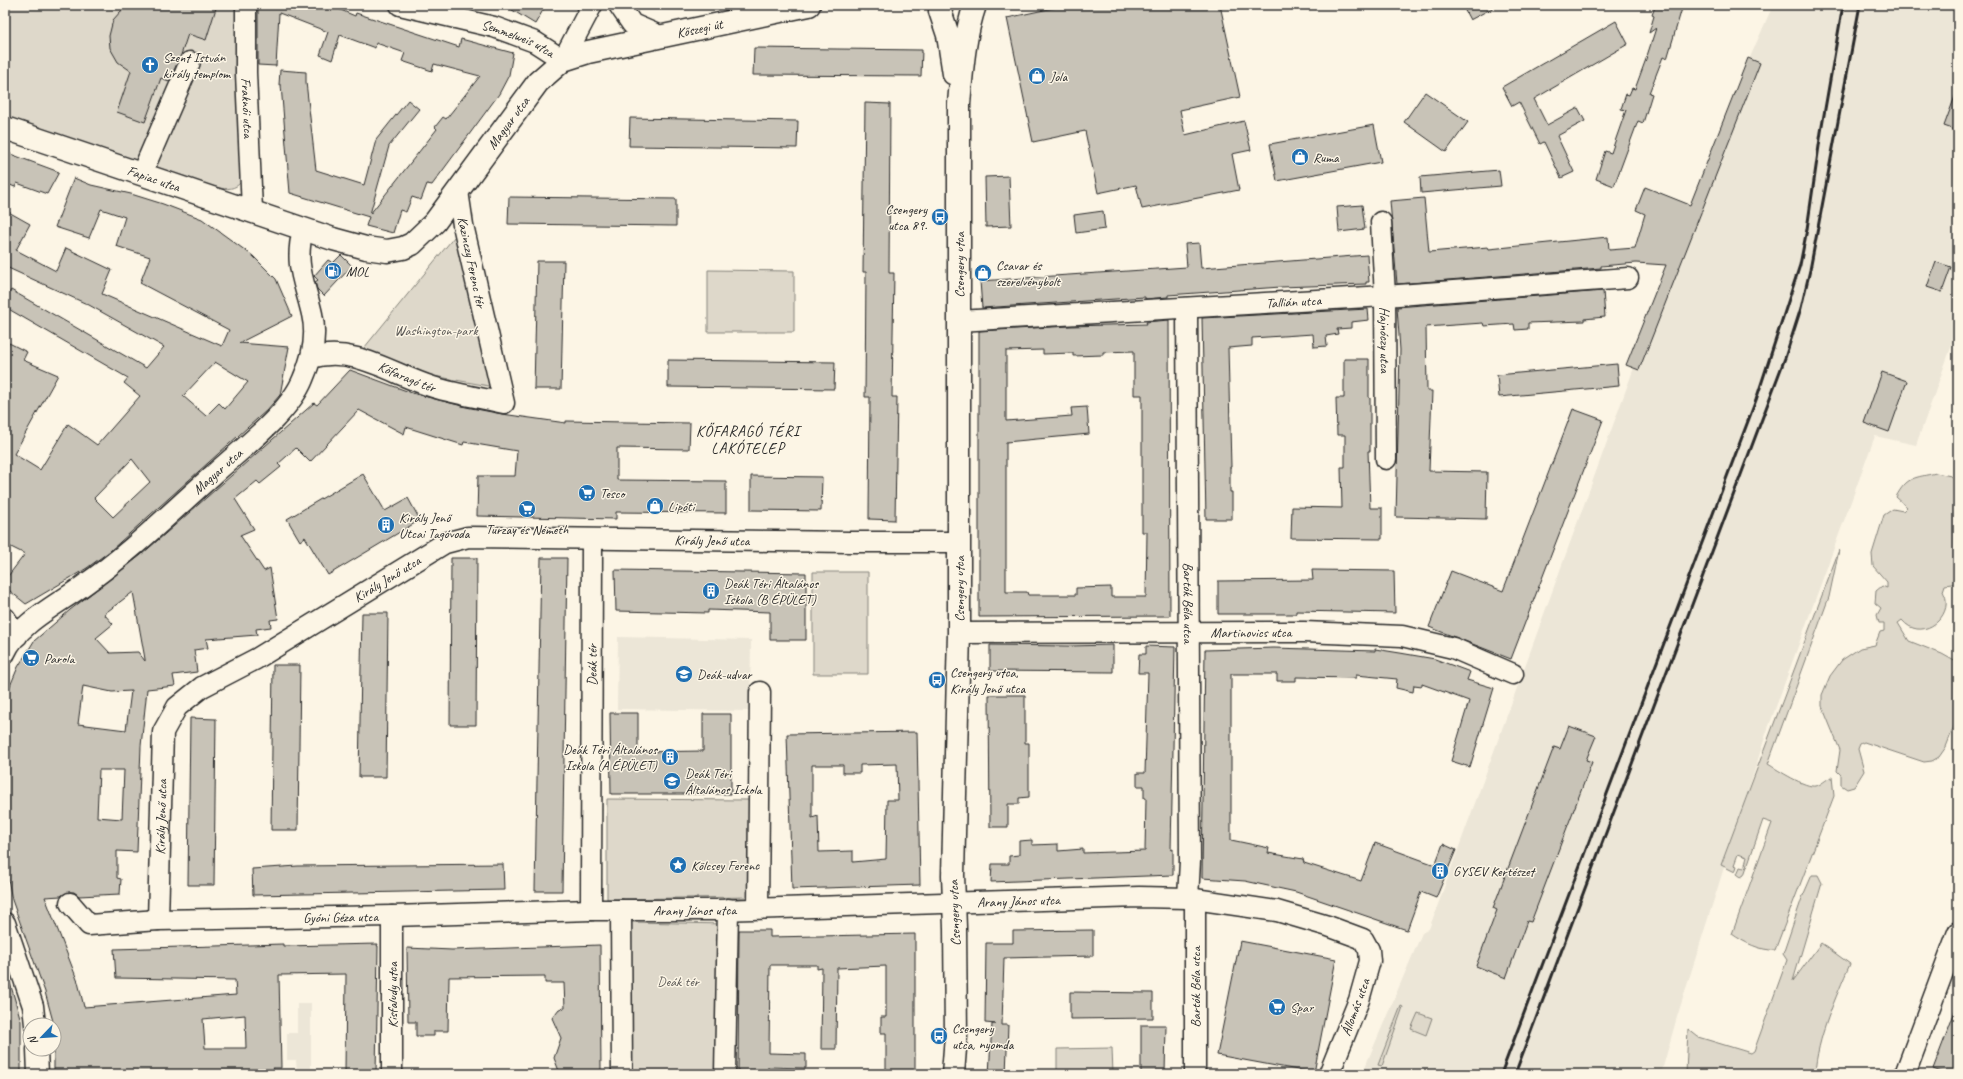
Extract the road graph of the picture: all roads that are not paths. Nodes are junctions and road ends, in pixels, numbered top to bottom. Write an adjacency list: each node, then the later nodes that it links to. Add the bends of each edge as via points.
1 (246, 5): 15 (street, Fraknói utca)
2 (592, 5): 9 (street)
3 (619, 5): 8 (street, Kőszegi út, via 632,24)
4 (809, 5): 8 (main road, Kőszegi út)
5 (974, 5): 7 (main road, via 957,13); 11 (main road, Csengery utca, via 965,43)
6 (405, 6): 9 (street, Semmelweis utca, via 494,27 535,42)
7 (936, 8): 11 (main road, Csengery utca, via 948,35)
8 (660, 36): 9 (main road, Kőszegi út)
9 (563, 60): 14 (main road, Magyar utca, via 538,82)
10 (190, 62): 13 (street)
11 (959, 104): 21 (main road, Csengery utca)
12 (5, 128): 13 (main road, Fapiac utca)
13 (142, 173): 15 (main road, Fapiac utca)
14 (458, 191): 17 (main road, via 422,235 412,244 394,250 366,248); 23 (street, Kazinczy Ferenc tér, via 463,225)
15 (252, 210): 17 (main road, Fapiac utca)
16 (1381, 222): 19 (street, Hajnóczy utca)
17 (303, 229): 22 (street, Magyar utca, via 299,263 312,315 314,336)
18 (1628, 278): 19 (street, Tallián utca)
19 (1385, 296): 20 (street, Tallián utca); 24 (street, Hajnóczy utca)
20 (1187, 308): 21 (street, Tallián utca); 28 (street, Bartók Béla utca)
21 (959, 321): 26 (main road, Csengery utca)
22 (311, 358): 23 (street, Kőfaragó tér, via 324,354 353,356 433,387); 30 (street, Magyar utca, via 303,381 270,424 104,569 43,613)
23 (504, 403)
24 (1386, 459)
25 (592, 540): 26 (street, Király Jenő utca); 39 (street, Deák tér); 42 (street, Király Jenő utca, via 468,537 445,543 256,659 202,687 177,707 163,732)
26 (959, 542): 29 (main road, Csengery utca)
27 (5, 618): 30 (street)
28 (1188, 632): 29 (street, Martinovics utca); 32 (street, Martinovics utca, via 1304,632 1402,636 1453,648); 34 (street, Bartók Béla utca)
29 (958, 633): 35 (main road, Csengery utca)
30 (17, 636): 31 (street, Magyar utca)
31 (5, 653)
32 (1513, 674)
33 (760, 692): 37 (street)
34 (1192, 899): 35 (street, Arany János utca, via 1139,897); 45 (street, Arany János utca, via 1277,912); 53 (street, Bartók Béla utca)
35 (954, 902): 37 (street, Arany János utca); 52 (main road, Csengery utca, via 956,1036)
36 (70, 903): 42 (street, Gyóni Géza utca, via 89,925)
37 (758, 908): 38 (street, Arany János utca)
38 (728, 909): 40 (street, Arany János utca); 51 (street)
39 (591, 910): 40 (street, Gyóni Géza utca); 41 (street, Gyóni Géza utca)
40 (621, 910): 50 (street)
41 (392, 916): 42 (street, Gyóni Géza utca); 49 (street, Kisfaludy utca)
42 (158, 920)
43 (5, 923): 46 (street, via 33,1006)
44 (1958, 932): 55 (street)
45 (1363, 939): 54 (street, Állomás utca, via 1369,950 1370,961 1359,1000)
46 (34, 1017)
47 (37, 1057): 48 (street)
48 (38, 1074)
49 (392, 1074)
50 (622, 1074)
51 (725, 1074)
52 (953, 1074)
53 (1195, 1074)
54 (1330, 1074)
55 (1905, 1074)

